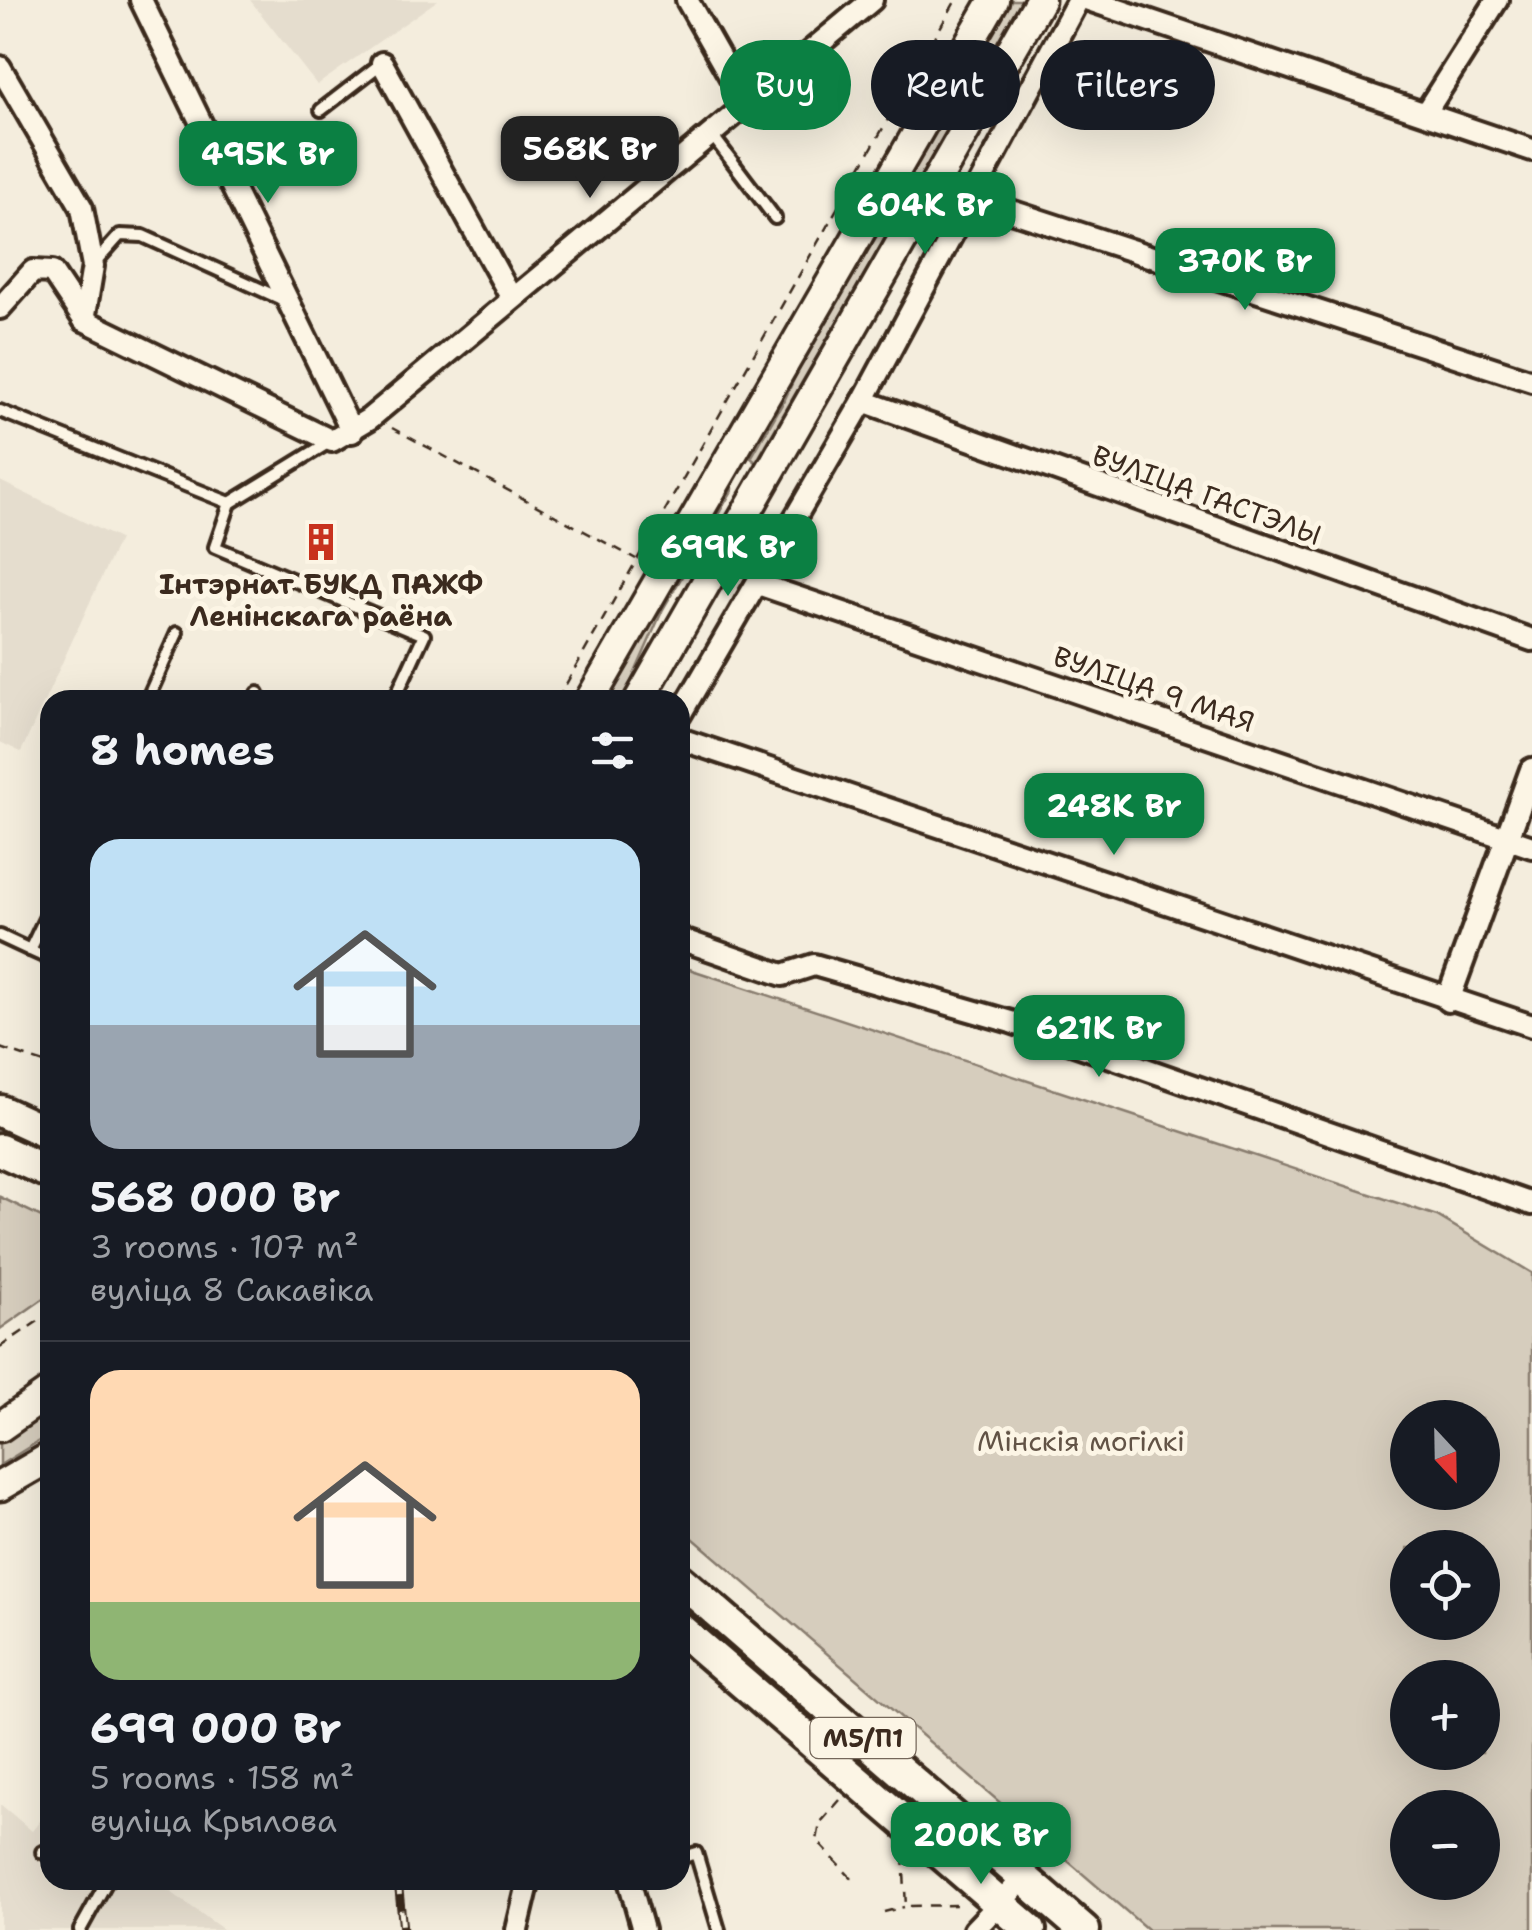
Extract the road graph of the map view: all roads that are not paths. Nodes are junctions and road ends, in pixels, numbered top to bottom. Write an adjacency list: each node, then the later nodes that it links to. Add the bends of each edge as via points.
1 (141, 0): 22 (street)
2 (687, 0): 10 (street)
3 (872, 0): 9 (street)
4 (994, 0): 30 (main road)
5 (1040, 0): 31 (main road)
6 (1078, 0): 18 (street)
7 (1089, 0): 14 (street)
8 (1497, 0): 14 (street)
9 (825, 40)
10 (720, 58)
11 (382, 63): 13 (lane); 21 (street)
12 (0, 67): 20 (street, via 82,208)
13 (321, 110)
14 (1426, 112): 17 (street)
15 (720, 128): 16 (street)
16 (712, 135): 19 (lane); 21 (street)
17 (1532, 150)
18 (974, 199): 25 (street); 26 (street)
19 (774, 218)
20 (93, 266): 22 (lane, via 120,235 143,236); 24 (street)
21 (511, 298): 28 (street)
22 (286, 302): 28 (street)
23 (0, 308): 24 (street, via 33,271 52,272)
24 (84, 320): 29 (street)
25 (1532, 381)
26 (863, 401): 33 (street); 35 (street, ВУЛІЦА ГАСТЭЛЫ)
27 (0, 411): 32 (lane)
28 (352, 432): 29 (street)
29 (332, 441): 32 (lane)
30 (725, 465): 31 (main road); 38 (main road)
31 (760, 484): 39 (main road)
32 (230, 504): 37 (lane, via 216,547 424,635)
33 (758, 584): 40 (street); 43 (street, ВУЛІЦА 9 МАЯ)
34 (177, 633): 36 (lane)
35 (1532, 640)
36 (151, 690)
37 (399, 690)
38 (596, 690)
39 (645, 690)
40 (690, 698)
41 (690, 742): 50 (street)
42 (1532, 770): 43 (street)
43 (1507, 838): 44 (street, ВУЛІЦА 9 МАЯ); 50 (street)
44 (1532, 848)
45 (40, 929): 48 (lane)
46 (0, 936): 48 (lane)
47 (690, 942): 56 (street, via 782,975 814,965 1011,1022)
48 (30, 950): 49 (lane)
49 (40, 954)
50 (1448, 1000): 51 (street)
51 (1532, 1026)
52 (0, 1111): 53 (main road)
53 (40, 1129)
54 (0, 1150): 55 (main road)
55 (40, 1168)
56 (1532, 1204)
57 (40, 1399): 58 (main road)
58 (0, 1426)
59 (40, 1463): 60 (main road)
60 (0, 1486)
61 (690, 1589): 64 (main road, М5/П1)
62 (690, 1637): 68 (main road, М5/П1)
63 (690, 1854): 72 (lane, via 696,1852)
64 (1024, 1878): 68 (street); 75 (main road, М5/П1)
65 (102, 1890): 69 (lane)
66 (527, 1890): 70 (street)
67 (632, 1890): 71 (street)
68 (1000, 1904): 73 (street); 74 (main road, М5/П1)
69 (80, 1930)
70 (517, 1930)
71 (643, 1930)
72 (719, 1930)
73 (974, 1930)
74 (1030, 1930)
75 (1084, 1930)

